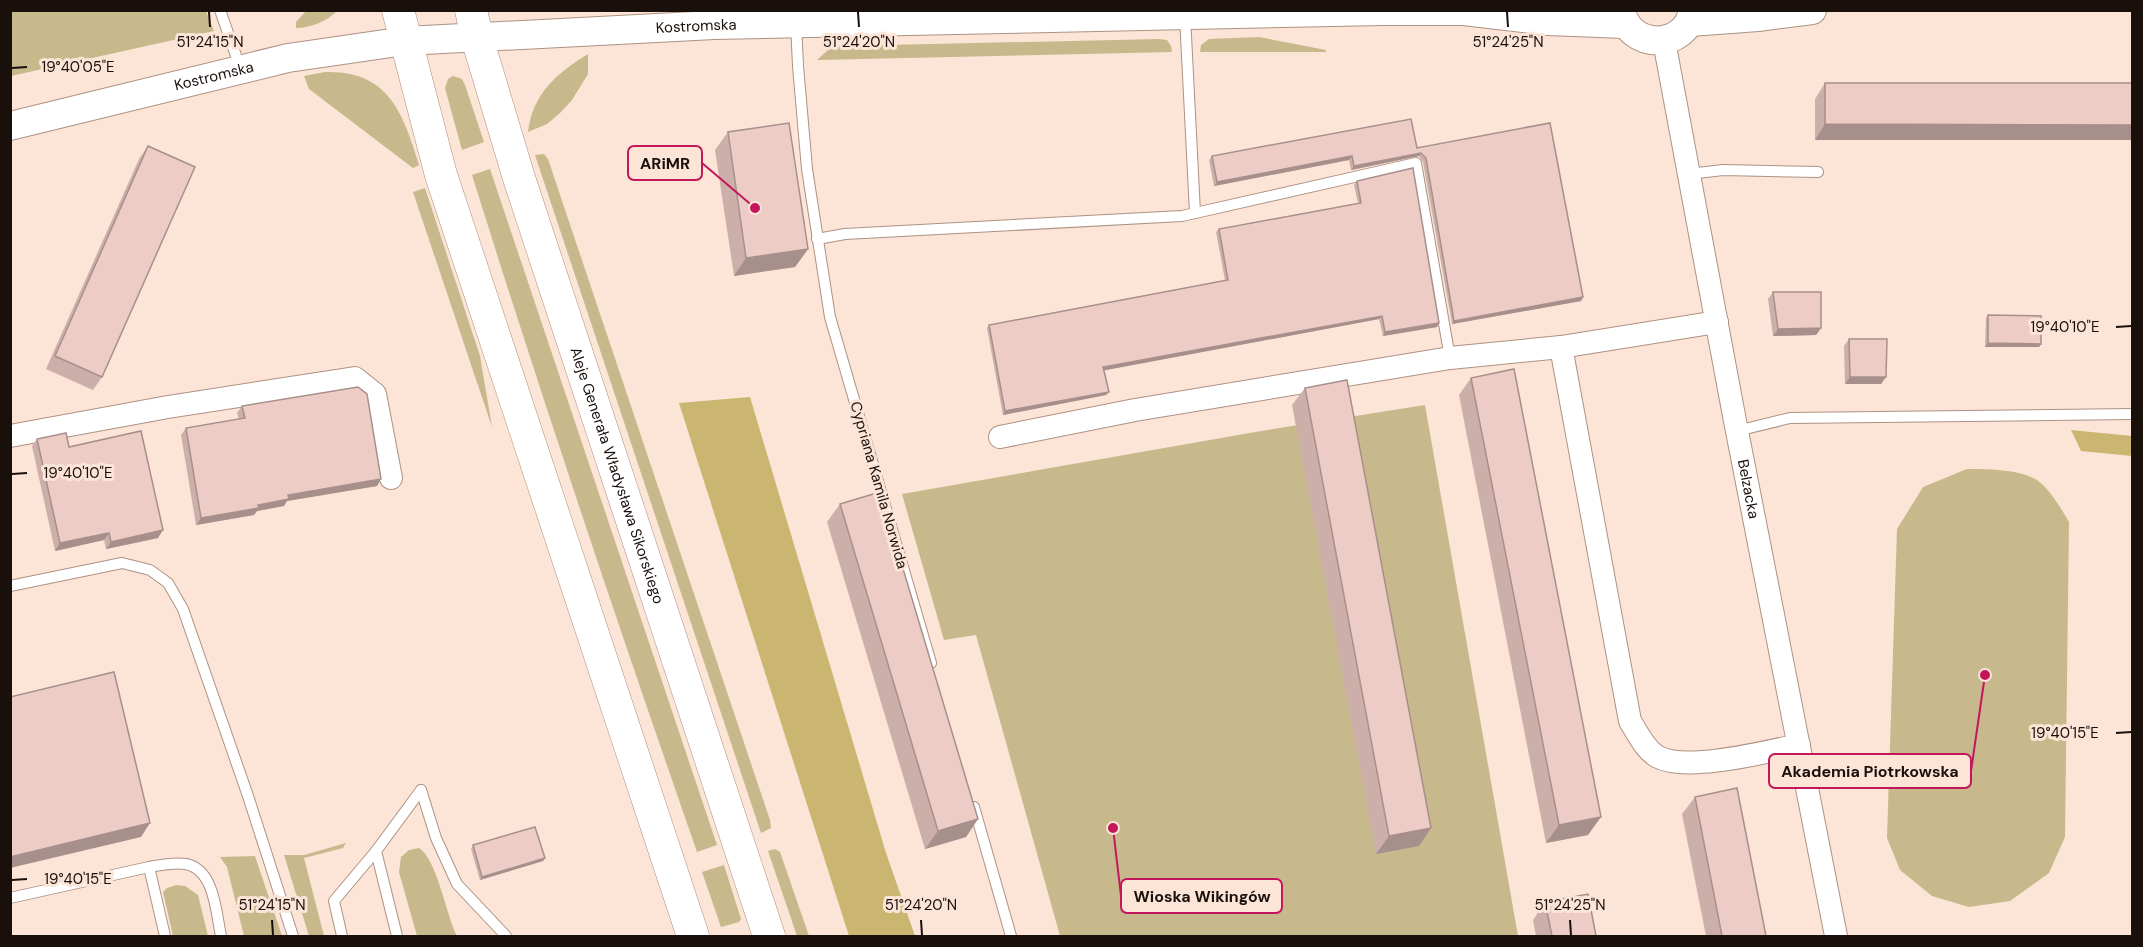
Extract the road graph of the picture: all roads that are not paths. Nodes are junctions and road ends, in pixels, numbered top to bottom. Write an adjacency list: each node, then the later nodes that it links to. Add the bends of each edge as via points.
1 (220, 10): 14 (lane)
2 (398, 10): 12 (main road)
3 (1812, 10): 7 (street, via 1758,17)
4 (1464, 11): 6 (street, Kostromska); 9 (street, Kostromska, via 1548,21)
5 (908, 16): 6 (street, Kostromska); 11 (street, Kostromska)
6 (1185, 16): 18 (lane)
7 (1691, 16): 13 (street, via 1679,34)
8 (745, 17): 10 (street, Kostromska); 11 (street, Kostromska)
9 (1623, 17): 13 (street, via 1631,31 1647,40)
10 (474, 24): 12 (street, Kostromska); 42 (main road, Aleje Generała Władysława Sikorskiego, via 519,178)
11 (796, 24): 19 (lane, Cypriana Kamila Norwida, via 803,134)
12 (405, 41): 14 (street, Kostromska, via 288,58); 41 (main road, via 441,175)
13 (1664, 41): 17 (street, Belzacka)
14 (241, 70): 15 (street, Kostromska)
15 (10, 126)
16 (1818, 172): 17 (lane, via 1723,170)
17 (1689, 174): 20 (street, Belzacka)
18 (1195, 213): 19 (lane, via 845,234); 22 (lane, via 1416,163)
19 (817, 239): 29 (lane, Cypriana Kamila Norwida, via 830,318)
20 (1717, 322): 21 (street); 24 (street, Belzacka)
21 (1561, 347): 22 (street); 30 (street, via 1630,720 1642,741 1657,757 1678,761 1724,760)
22 (1450, 358): 26 (street, via 1135,410)
23 (2133, 414): 24 (lane, via 1790,418)
24 (1737, 432): 30 (street, Belzacka)
25 (10, 436): 27 (street, via 355,378 375,394)
26 (1000, 437)
27 (391, 478)
28 (10, 586): 37 (lane, via 122,563 150,570 168,583 183,609)
29 (935, 677)
30 (1799, 745): 44 (street, Belzacka)
31 (972, 801): 43 (lane)
32 (376, 850): 38 (lane, via 334,901); 39 (lane); 40 (lane, via 421,790 436,838 457,884)
33 (148, 867): 34 (lane); 35 (lane); 36 (lane, via 187,864 203,873)
34 (10, 898)
35 (165, 936)
36 (221, 936)
37 (293, 936)
38 (342, 936)
39 (397, 936)
40 (506, 936)
41 (693, 936)
42 (769, 936)
43 (1011, 936)
44 (1836, 936)

